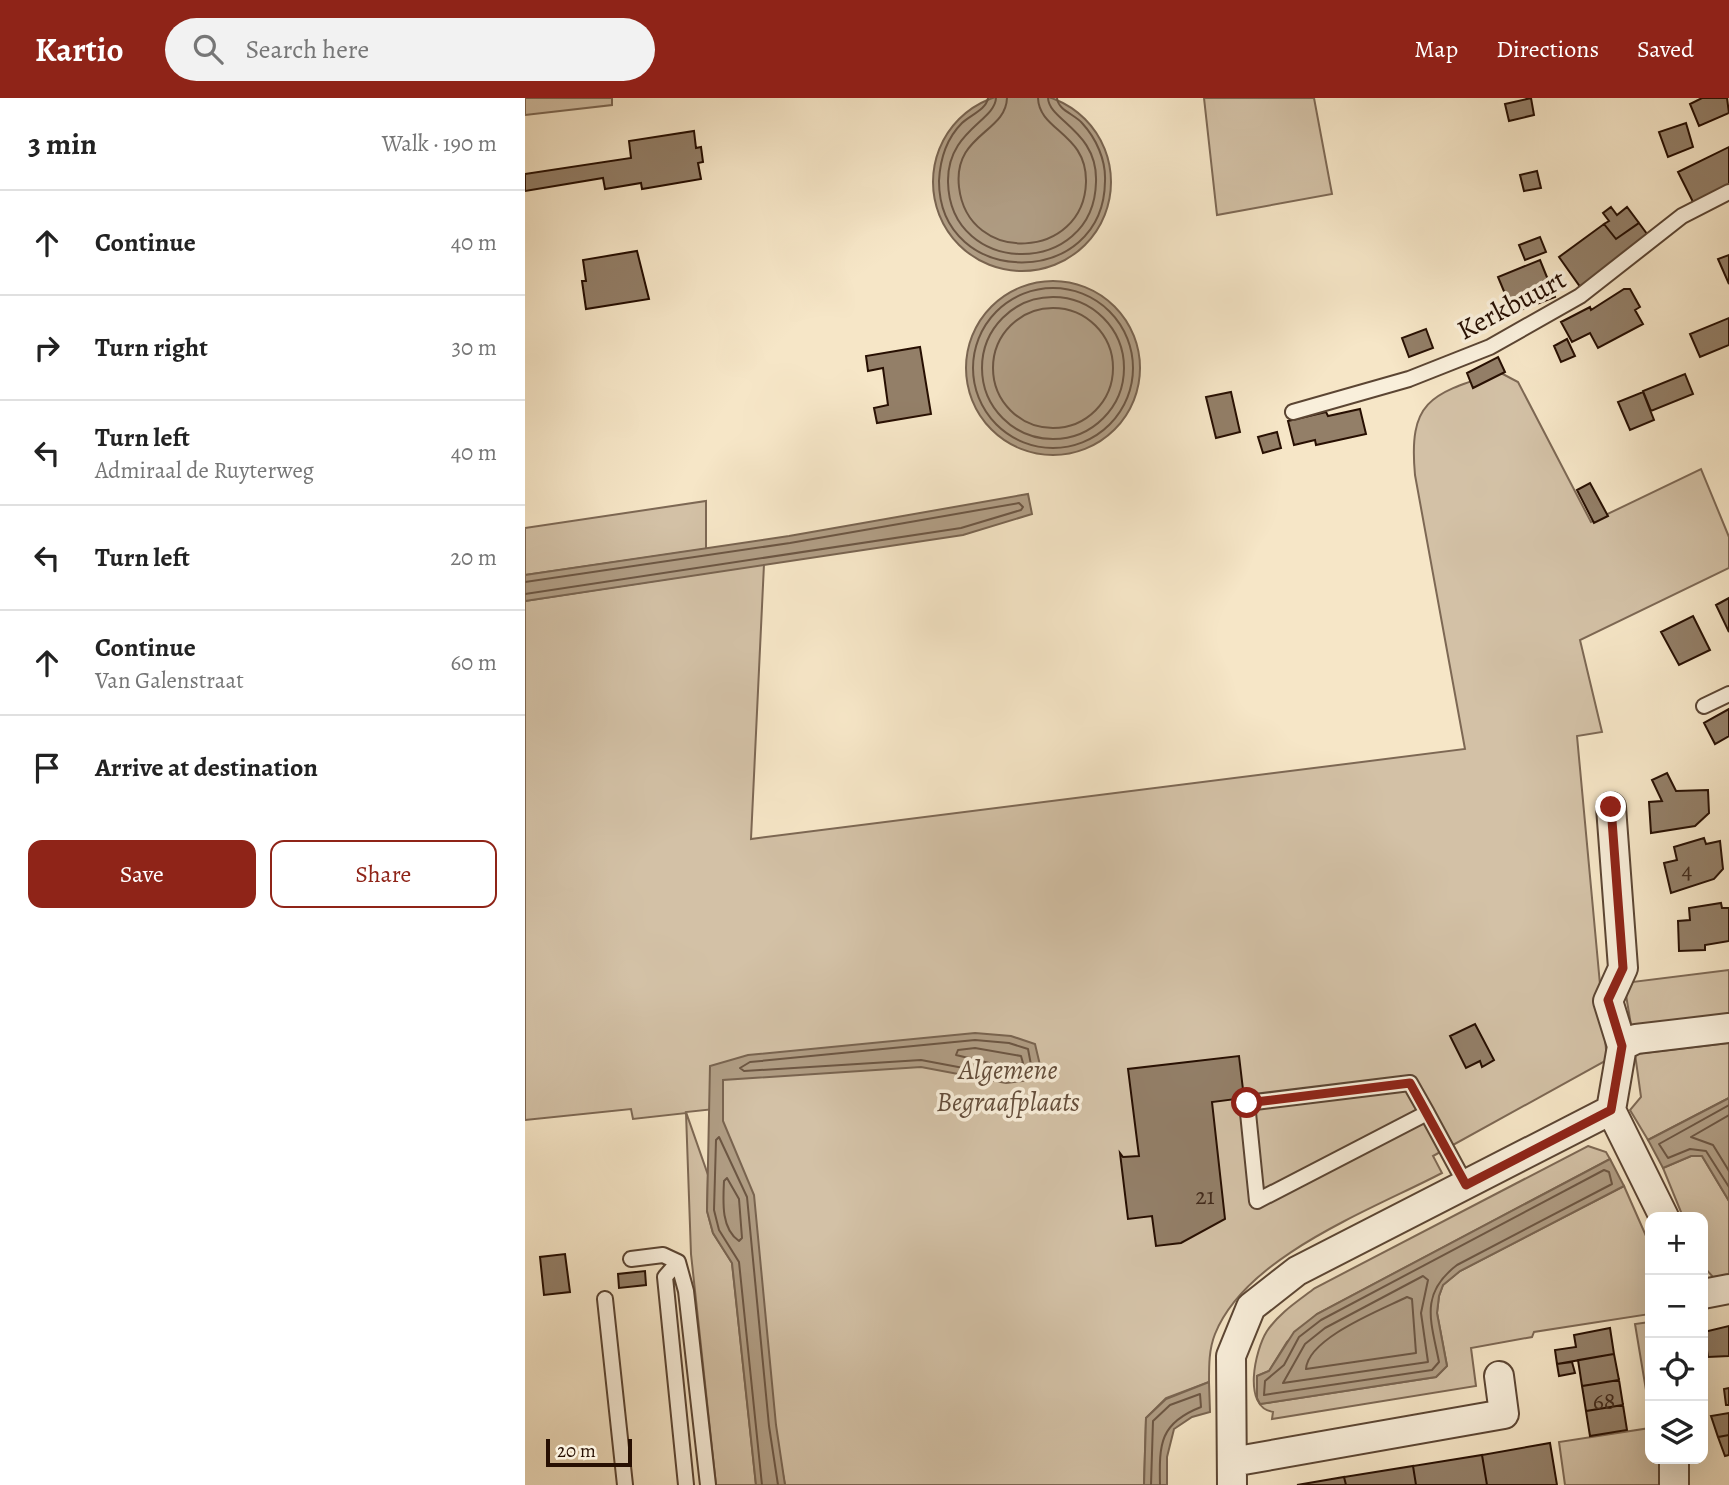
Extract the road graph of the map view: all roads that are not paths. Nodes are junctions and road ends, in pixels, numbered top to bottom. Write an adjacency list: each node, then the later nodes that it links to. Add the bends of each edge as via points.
1 (1729, 192): 2 (lane, Kerkbuurt, via 1682,216 1580,296 1490,347 1409,379)
2 (1293, 412)
3 (1729, 694): 4 (lane)
4 (1704, 706)
5 (1611, 807): 7 (street, via 1623,968 1608,1000)
6 (1729, 1028): 7 (street, via 1636,1040)
7 (1622, 1046): 8 (street)
8 (1611, 1110): 10 (street); 11 (street)
9 (1427, 1113): 9 (lane, via 1318,1170 1257,1201 1247,1103 1410,1083); 10 (lane)
10 (1466, 1185): 19 (street, via 1297,1271 1251,1307 1231,1356)
11 (1662, 1212)
12 (631, 1259): 13 (lane, via 663,1255)
13 (678, 1262): 21 (lane, via 665,1278); 22 (lane, via 686,1291)
14 (1729, 1289): 15 (street)
15 (1708, 1293)
16 (604, 1298): 20 (lane)
17 (1499, 1376): 19 (street, via 1504,1414)
18 (1674, 1464): 23 (street)
19 (1232, 1474)
20 (625, 1485)
21 (686, 1485)
22 (708, 1485)
23 (1674, 1485)

